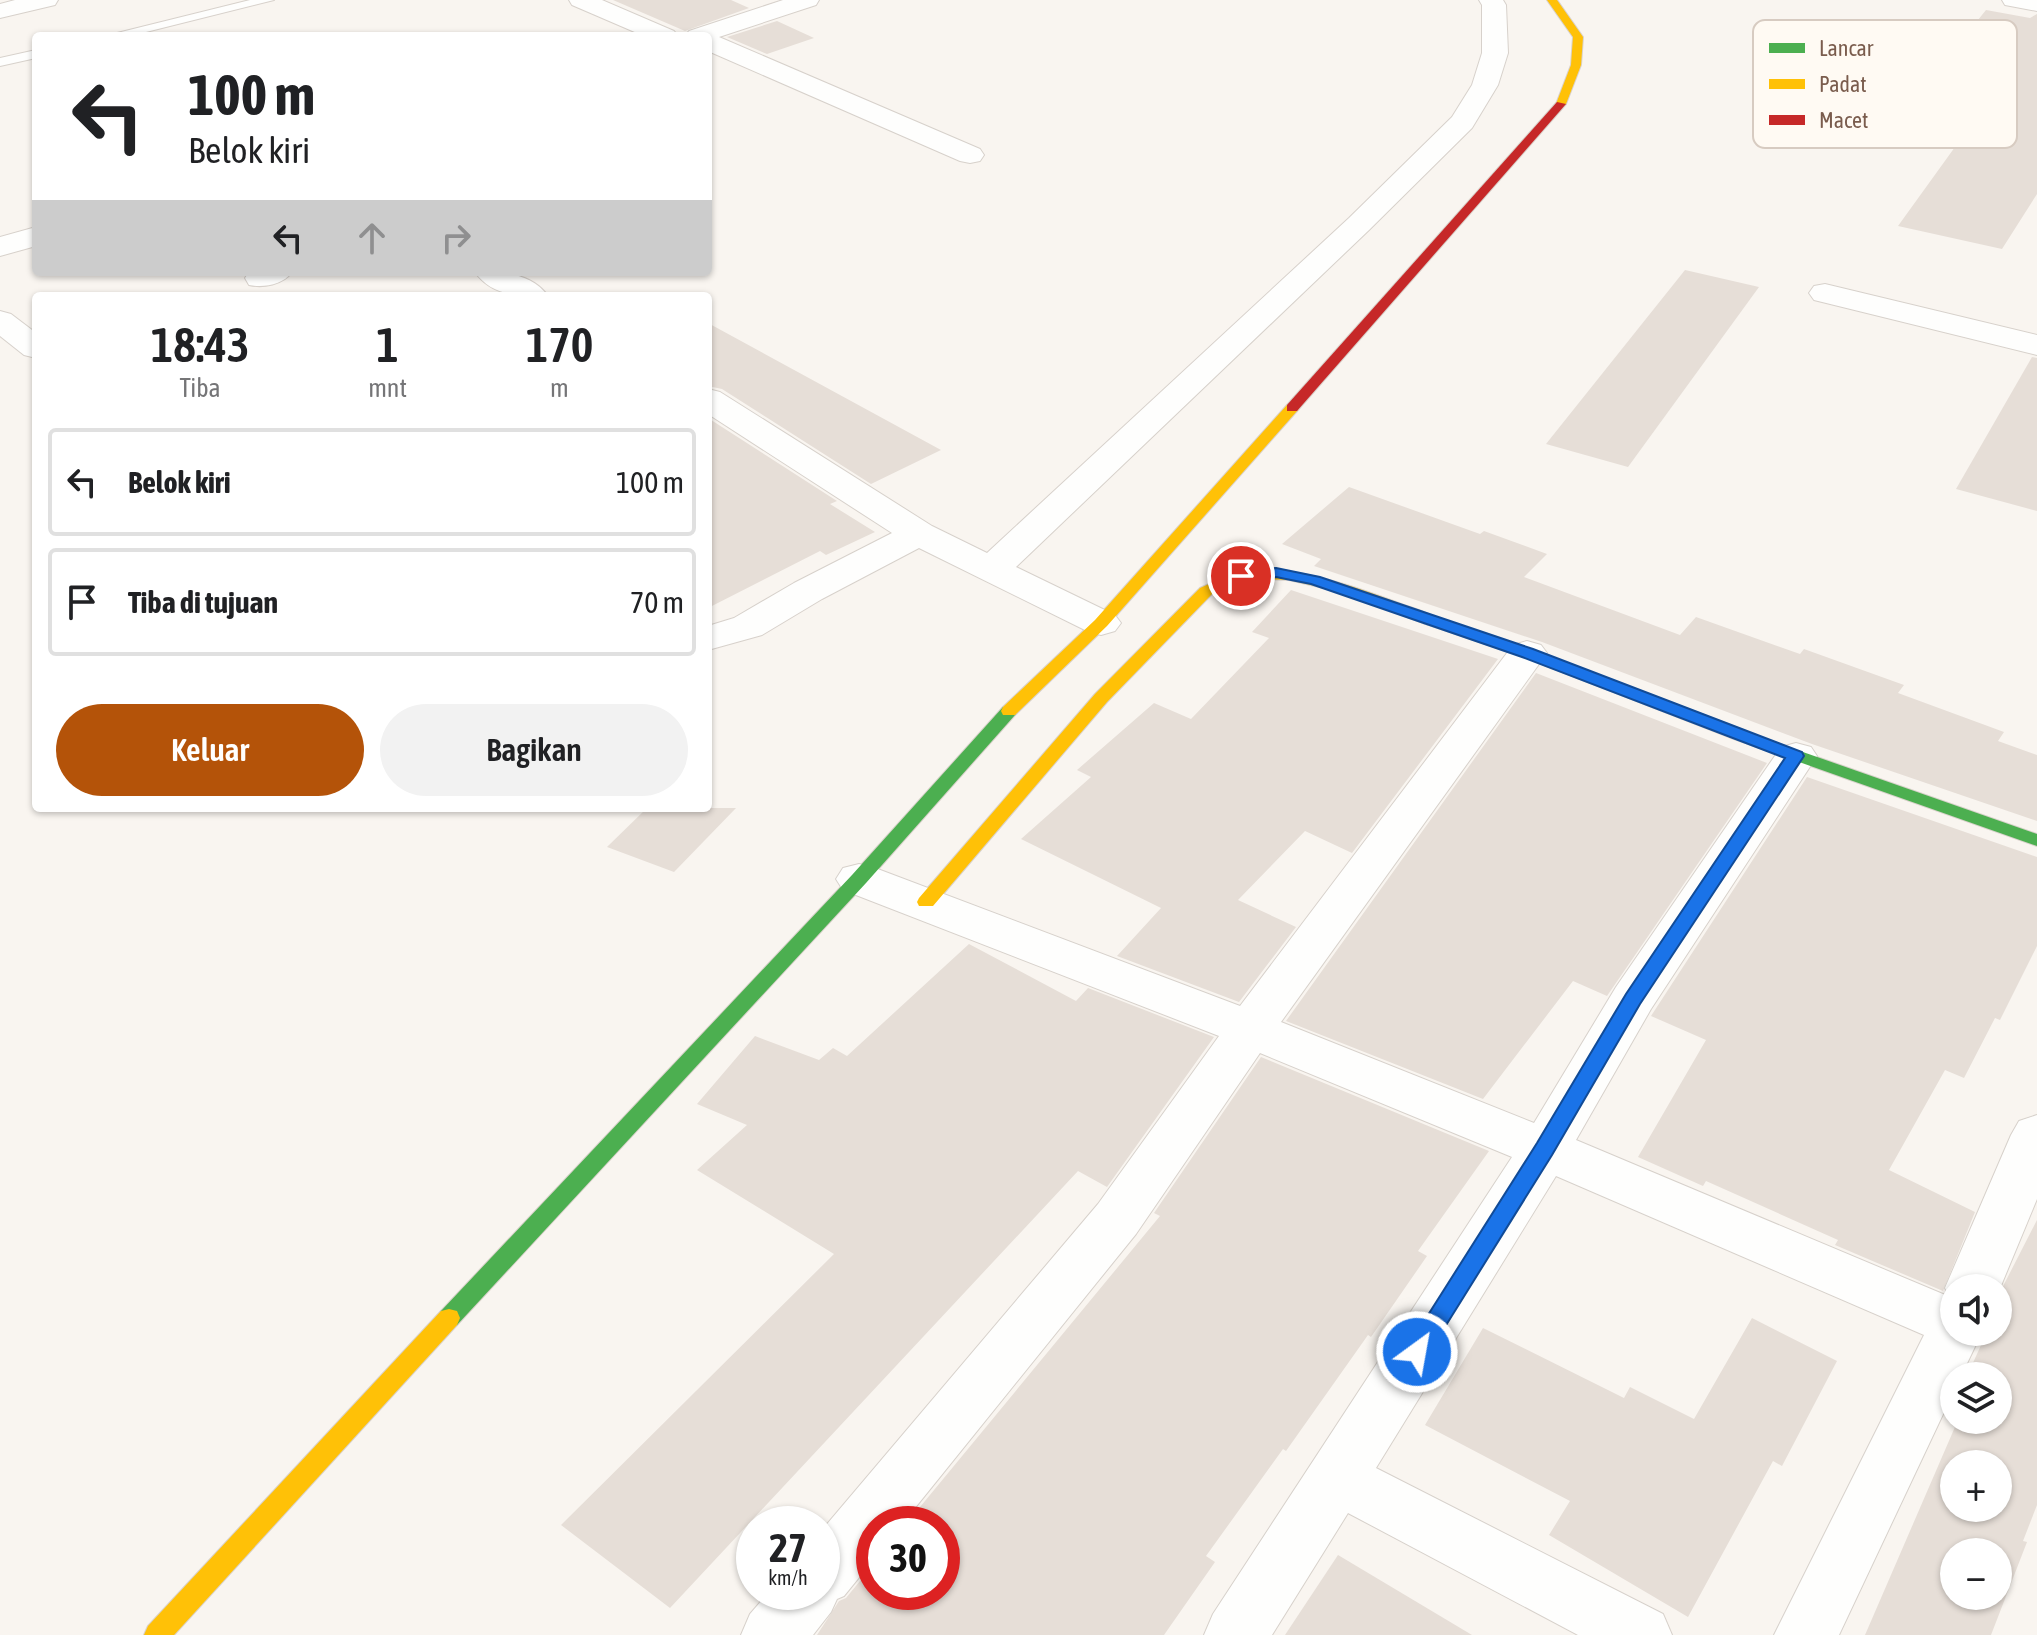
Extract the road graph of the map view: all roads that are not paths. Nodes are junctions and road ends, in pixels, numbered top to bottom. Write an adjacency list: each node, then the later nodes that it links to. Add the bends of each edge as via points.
1 (46, 0): 9 (street)
2 (267, 0): 10 (lane)
3 (581, 0): 11 (street)
4 (807, 0): 12 (street)
5 (1491, 0): 27 (street, via 1495,53 1485,85 1462,122)
6 (1552, 0): 28 (street, via 1578,37 1576,65 1560,108)
7 (2014, 0): 8 (street)
8 (2037, 4)
9 (0, 11)
10 (129, 32)
11 (656, 32)
12 (710, 32)
13 (712, 44): 16 (street)
14 (32, 55): 15 (lane)
15 (0, 62)
16 (970, 155)
17 (32, 237): 18 (street)
18 (0, 247)
19 (497, 276): 20 (street)
20 (525, 292)
21 (1825, 293): 24 (street)
22 (0, 321): 23 (street)
23 (32, 345)
24 (2037, 345)
25 (712, 402): 26 (street)
26 (919, 534): 27 (street); 29 (street, via 756,624)
27 (1001, 572): 28 (street)
28 (1093, 619): 33 (street)
29 (712, 638)
30 (1527, 653): 31 (street); 34 (street, via 1314,580 1276,573 1222,581 1101,698); 35 (street)
31 (1796, 756): 32 (street); 37 (street, via 1633,999)
32 (2037, 840)
33 (859, 879): 34 (street); 44 (street)
34 (926, 902): 35 (street)
35 (1250, 1029): 37 (street); 42 (street, via 1117,1219)
36 (2037, 1135): 38 (street)
37 (1545, 1149): 39 (street); 41 (street)
38 (1979, 1274)
39 (1940, 1317)
40 (1947, 1346): 48 (street)
41 (1337, 1478): 46 (street); 47 (street)
42 (840, 1554)
43 (794, 1610): 45 (street)
44 (157, 1635)
45 (773, 1635)
46 (1236, 1635)
47 (1640, 1635)
48 (1806, 1635)

